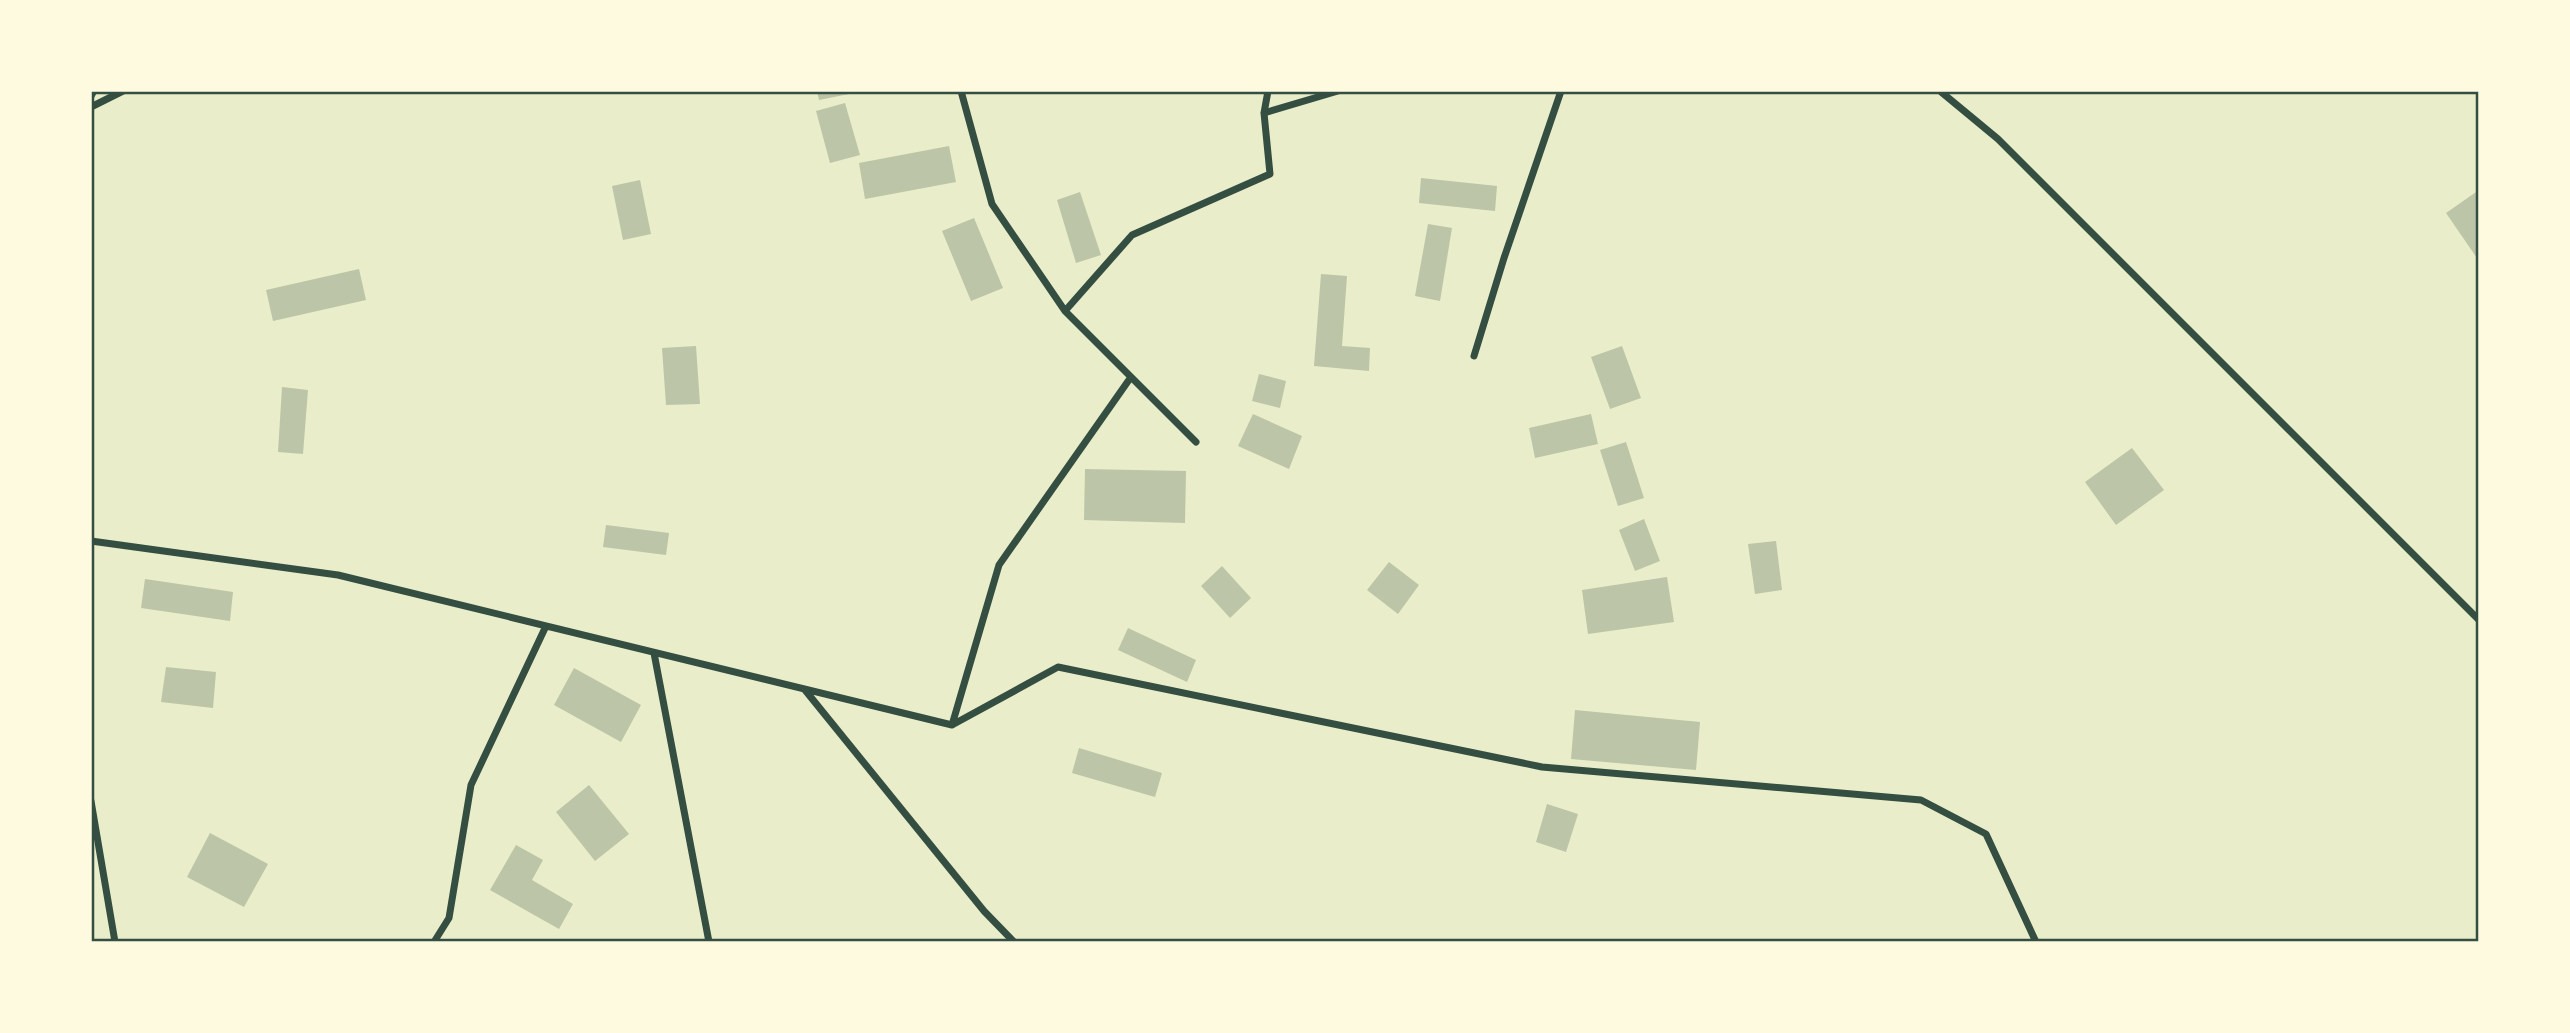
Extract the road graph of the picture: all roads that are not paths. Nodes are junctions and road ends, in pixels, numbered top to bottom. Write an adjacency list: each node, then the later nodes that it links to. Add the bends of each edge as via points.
1 (94, 91): 8 (street)
2 (123, 91): 9 (street)
3 (961, 91): 11 (street, via 992,204)
4 (1268, 91): 10 (street)
5 (1338, 91): 10 (street)
6 (1561, 91): 12 (street)
7 (1940, 91): 16 (street, via 1998,139)
8 (91, 96)
9 (91, 107)
10 (1264, 113): 11 (street, via 1270,174 1132,235)
11 (1065, 311): 13 (street)
12 (1474, 356)
13 (1131, 377): 14 (street); 20 (street, via 999,565)
14 (1196, 442)
15 (91, 541): 17 (street, via 338,575)
16 (2479, 620)
17 (546, 626): 18 (street); 23 (street, via 471,785 449,918)
18 (654, 653): 19 (street); 24 (street)
19 (804, 689): 20 (street); 25 (street)
20 (952, 725): 26 (street, via 1058,667 1542,766 1921,800 1986,834)
21 (91, 801): 22 (street)
22 (115, 942)
23 (434, 942)
24 (709, 942)
25 (1014, 942)
26 (2036, 942)

